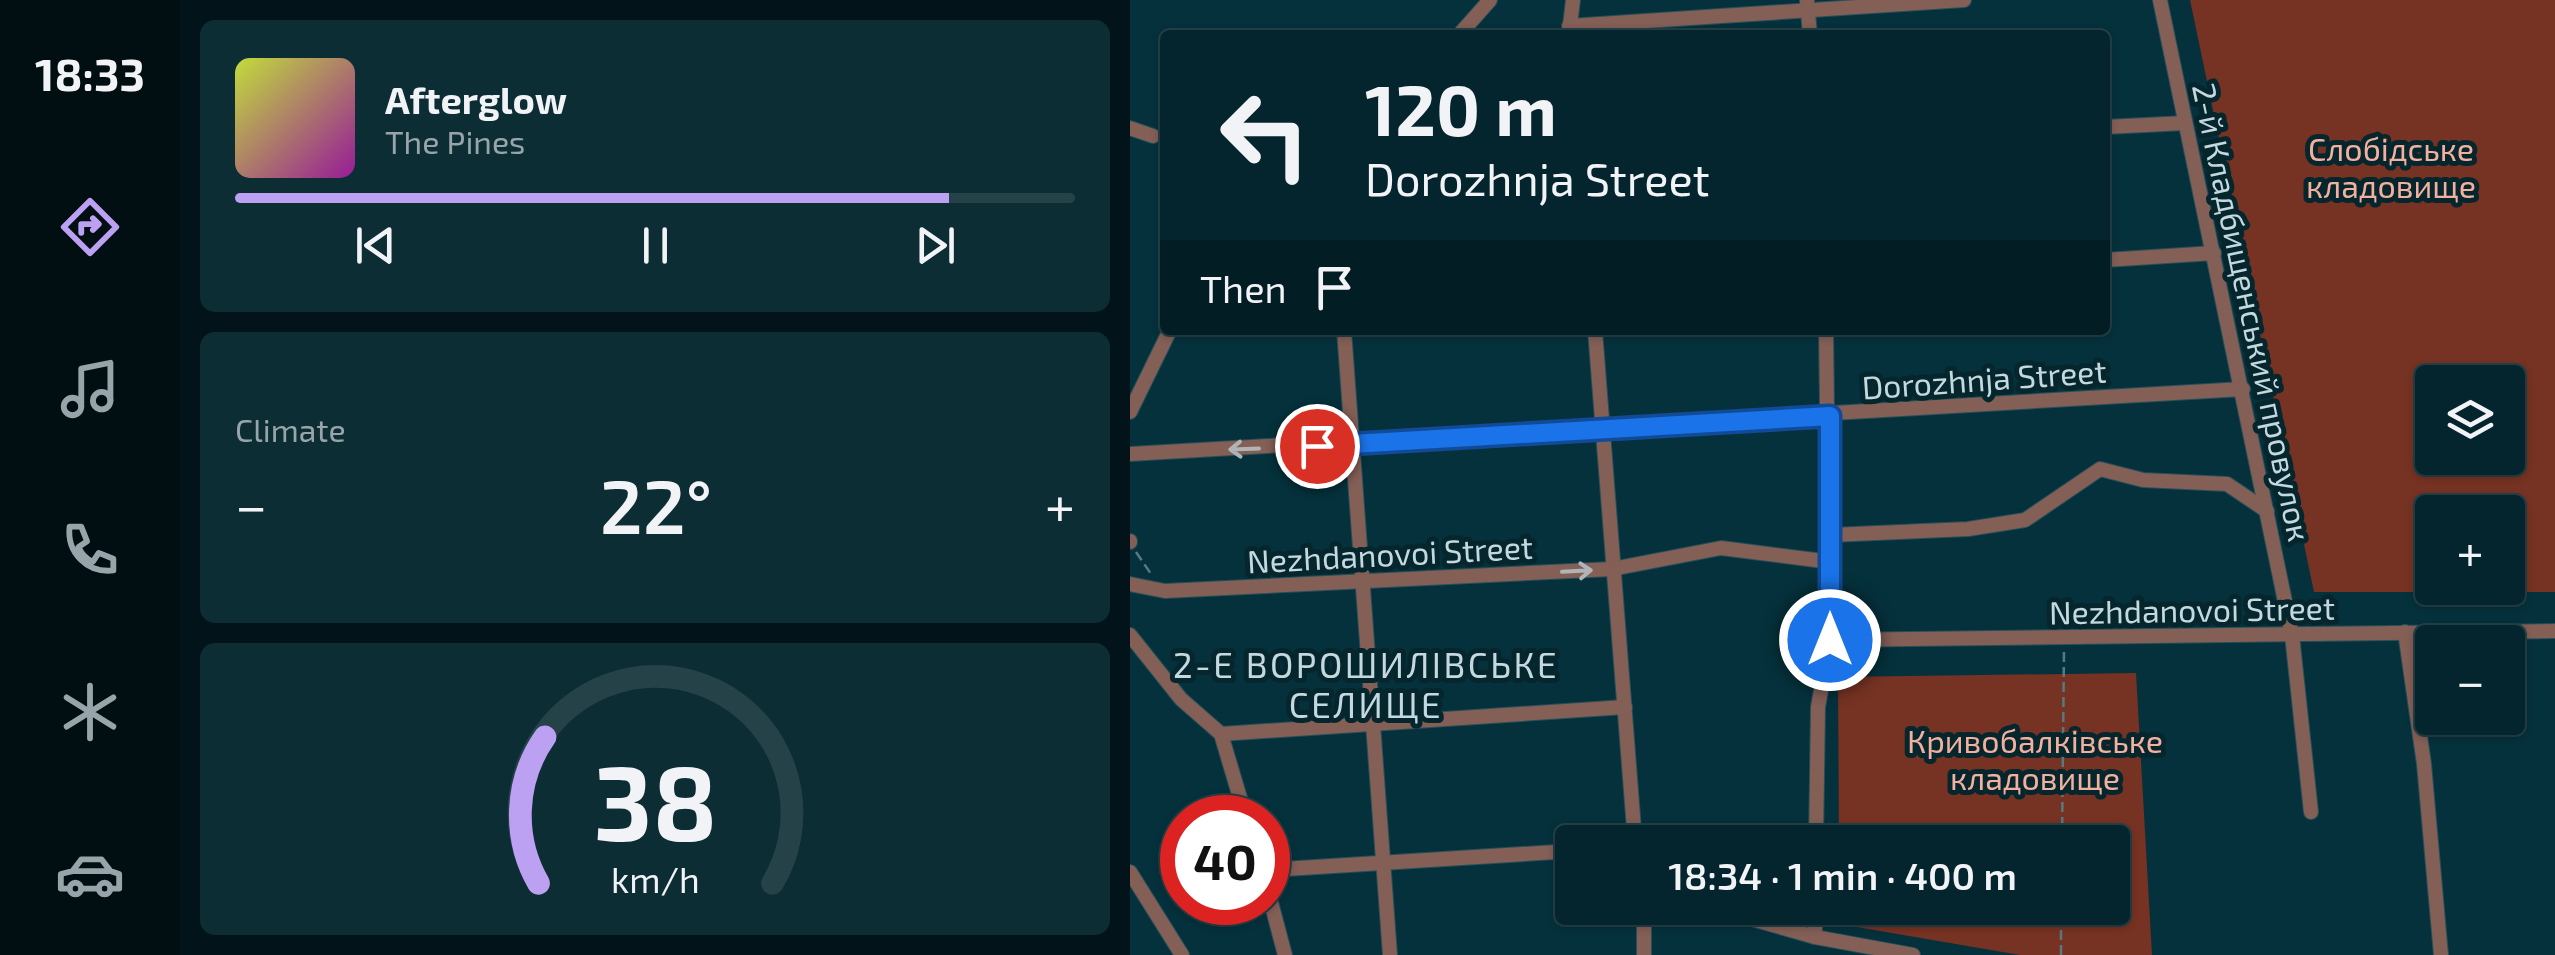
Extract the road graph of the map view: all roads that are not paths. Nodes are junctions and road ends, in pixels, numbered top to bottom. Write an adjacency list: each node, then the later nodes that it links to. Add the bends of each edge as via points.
1 (1490, 0): 6 (street)
2 (1573, 0): 7 (street)
3 (1964, 0): 5 (street)
4 (2160, 0): 9 (street, 2-й Кладбищенський провулок)
5 (1808, 5): 7 (street); 8 (street)
6 (1463, 30)
7 (1569, 30)
8 (1810, 30)
9 (2185, 124): 10 (street); 13 (street, 2-й Кладбищенський провулок)
10 (2110, 127)
11 (1130, 128): 12 (street)
12 (1153, 136)
13 (2214, 253): 14 (street); 19 (street, 2-й Кладбищенський провулок)
14 (2110, 260)
15 (1168, 335): 20 (street)
16 (1344, 335): 23 (street)
17 (1595, 335): 22 (street)
18 (1826, 335): 21 (street)
19 (2243, 389): 21 (street, Dorozhnja Street); 25 (street, 2-й Кладбищенський провулок)
20 (1130, 412)
21 (1830, 416): 22 (street, Dorozhnja Street); 28 (street)
22 (1602, 429): 23 (street, Dorozhnja Street); 30 (street)
23 (1354, 444): 24 (street, Dorozhnja Street, one-way to 24); 32 (street)
24 (1130, 454)
25 (2260, 476): 26 (street); 27 (street, 2-й Кладбищенський провулок)
26 (2242, 494): 27 (street); 28 (street, via 2227,484 2143,480 2100,470 2025,520)
27 (2267, 510): 35 (street, 2-й Кладбищенський провулок)
28 (1830, 535): 29 (street)
29 (1831, 562): 30 (street, Nezhdanovoi Street, via 1721,548); 37 (street)
30 (1612, 569): 32 (street, Nezhdanovoi Street, one-way to 30); 38 (street)
31 (1130, 584): 32 (street, Nezhdanovoi Street, via 1165,591)
32 (1362, 584): 39 (street)
33 (2555, 631): 34 (street, Nezhdanovoi Street)
34 (2406, 632): 35 (street, Nezhdanovoi Street); 59 (street)
35 (2292, 634): 37 (street, Nezhdanovoi Street); 42 (street, 2-й Кладбищенський провулок)
36 (1130, 635): 40 (street, via 1181,699)
37 (1830, 640): 44 (street, via 1818,706)
38 (1625, 707): 39 (street); 43 (street)
39 (1374, 722): 40 (street); 46 (street)
40 (1221, 734): 41 (street)
41 (1239, 795)
42 (2312, 812)
43 (1635, 825)
44 (1816, 825)
45 (1555, 852): 46 (street)
46 (1383, 863): 47 (street); 56 (street)
47 (1290, 869)
48 (1130, 872): 54 (street)
49 (1277, 925): 55 (street)
50 (1646, 925): 57 (street)
51 (1773, 925): 53 (street)
52 (1815, 925): 53 (street)
53 (1815, 937): 58 (street)
54 (1182, 955)
55 (1285, 955)
56 (1390, 955)
57 (1644, 955)
58 (1912, 955)
59 (2440, 955)

